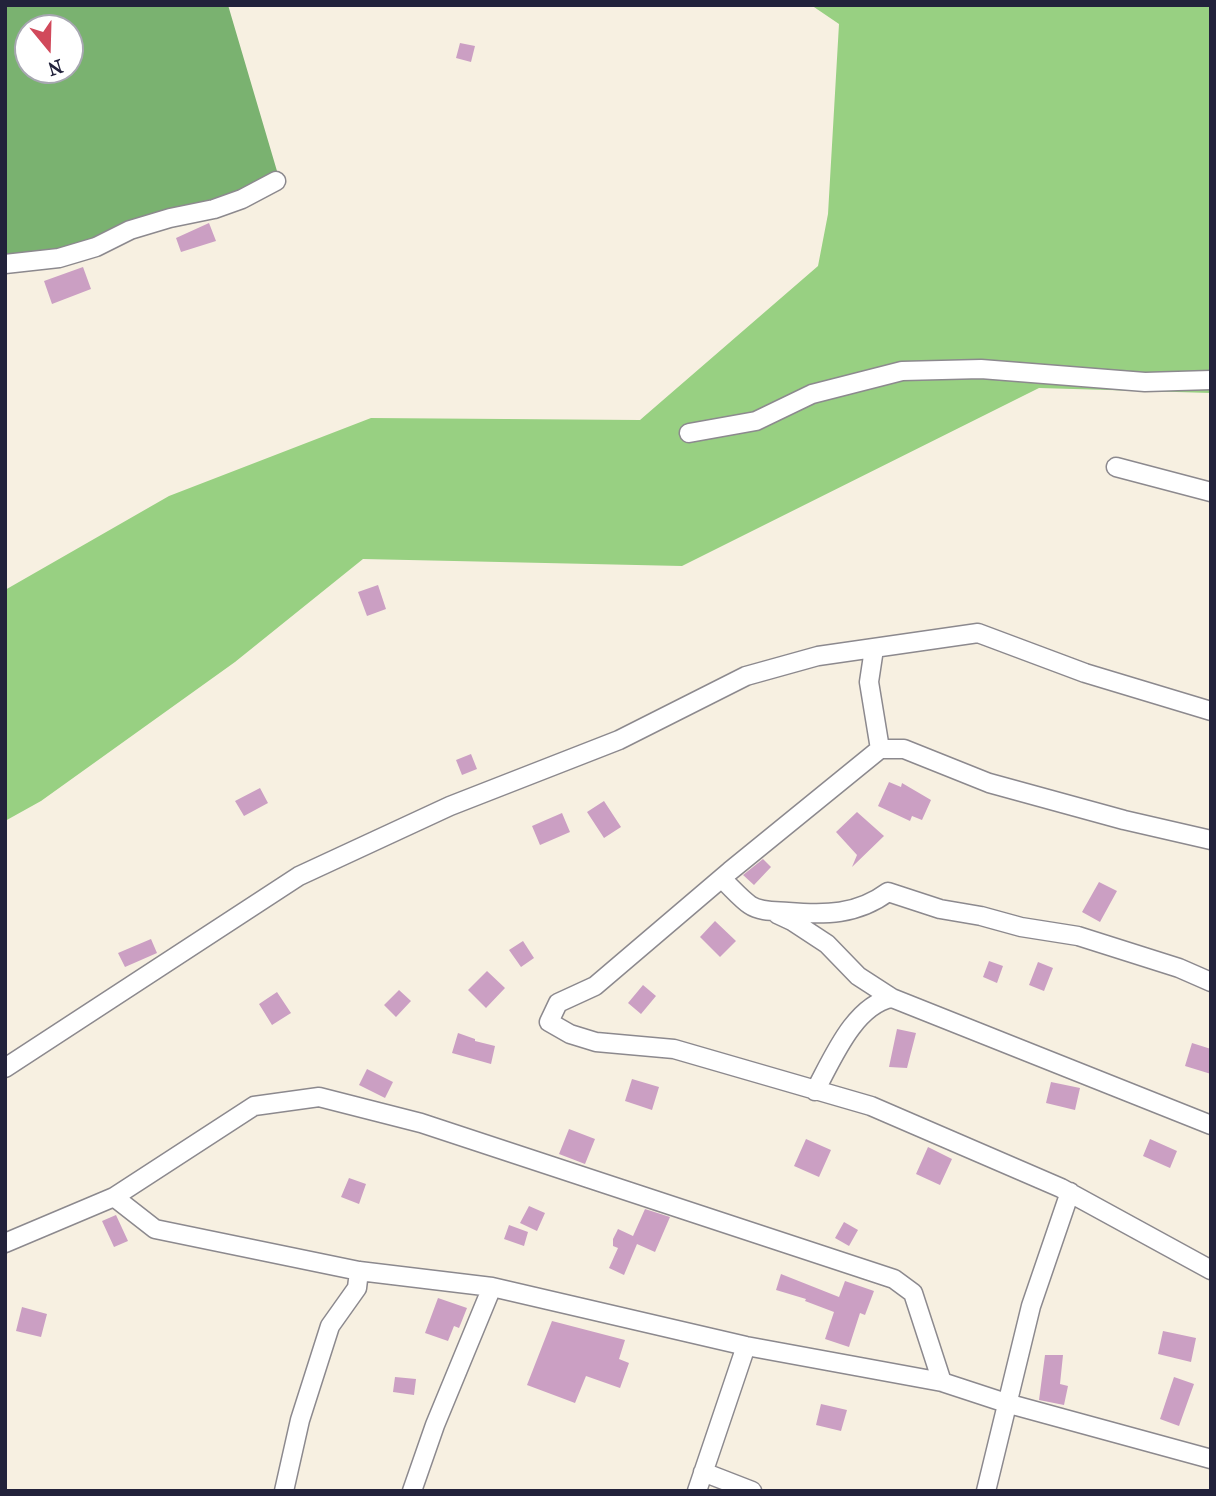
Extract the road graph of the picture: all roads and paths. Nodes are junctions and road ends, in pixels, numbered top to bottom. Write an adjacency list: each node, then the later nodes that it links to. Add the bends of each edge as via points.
1 (276, 181): 2 (street, via 243,199 130,230 96,247 59,258)
2 (5, 264)
3 (1211, 380): 4 (street, via 1145,382 981,369 901,371 812,394 756,421)
4 (689, 433)
5 (1116, 467): 6 (street)
6 (1211, 492)
7 (874, 649): 8 (street, via 978,633 1085,673); 9 (street, via 869,682); 15 (street, via 818,656 746,676 619,740 450,806 299,876)
8 (1211, 712)
9 (880, 749): 10 (street, via 904,749 989,783); 11 (street)
10 (1211, 840)
11 (722, 879): 12 (street, via 752,907); 16 (street, via 595,986 558,1003 549,1022 596,1042 674,1049)
12 (771, 911): 13 (street, via 828,915 854,910 888,892 940,909 1078,936); 14 (street, via 827,944 858,976)
13 (1211, 982)
14 (892, 998): 16 (street, via 880,1000 866,1011 844,1037); 17 (street)
15 (5, 1068)
16 (815, 1091): 18 (street, via 871,1106)
17 (1211, 1125)
18 (1070, 1192): 21 (street); 26 (street, via 1031,1306)
19 (114, 1197): 20 (street); 22 (street, via 155,1229); 25 (street, via 254,1106 319,1097 421,1123 894,1279 913,1293)
20 (5, 1243)
21 (1211, 1270)
22 (359, 1271): 23 (street); 29 (street, via 357,1288 330,1326 300,1420)
23 (492, 1287): 24 (street); 30 (street)
24 (746, 1346): 25 (street); 28 (street)
25 (942, 1382): 26 (street)
26 (1006, 1403): 27 (street); 33 (street)
27 (1211, 1459)
28 (704, 1472): 31 (street); 32 (street)
29 (284, 1491)
30 (412, 1491)
31 (697, 1491)
32 (752, 1491)
33 (986, 1491)

